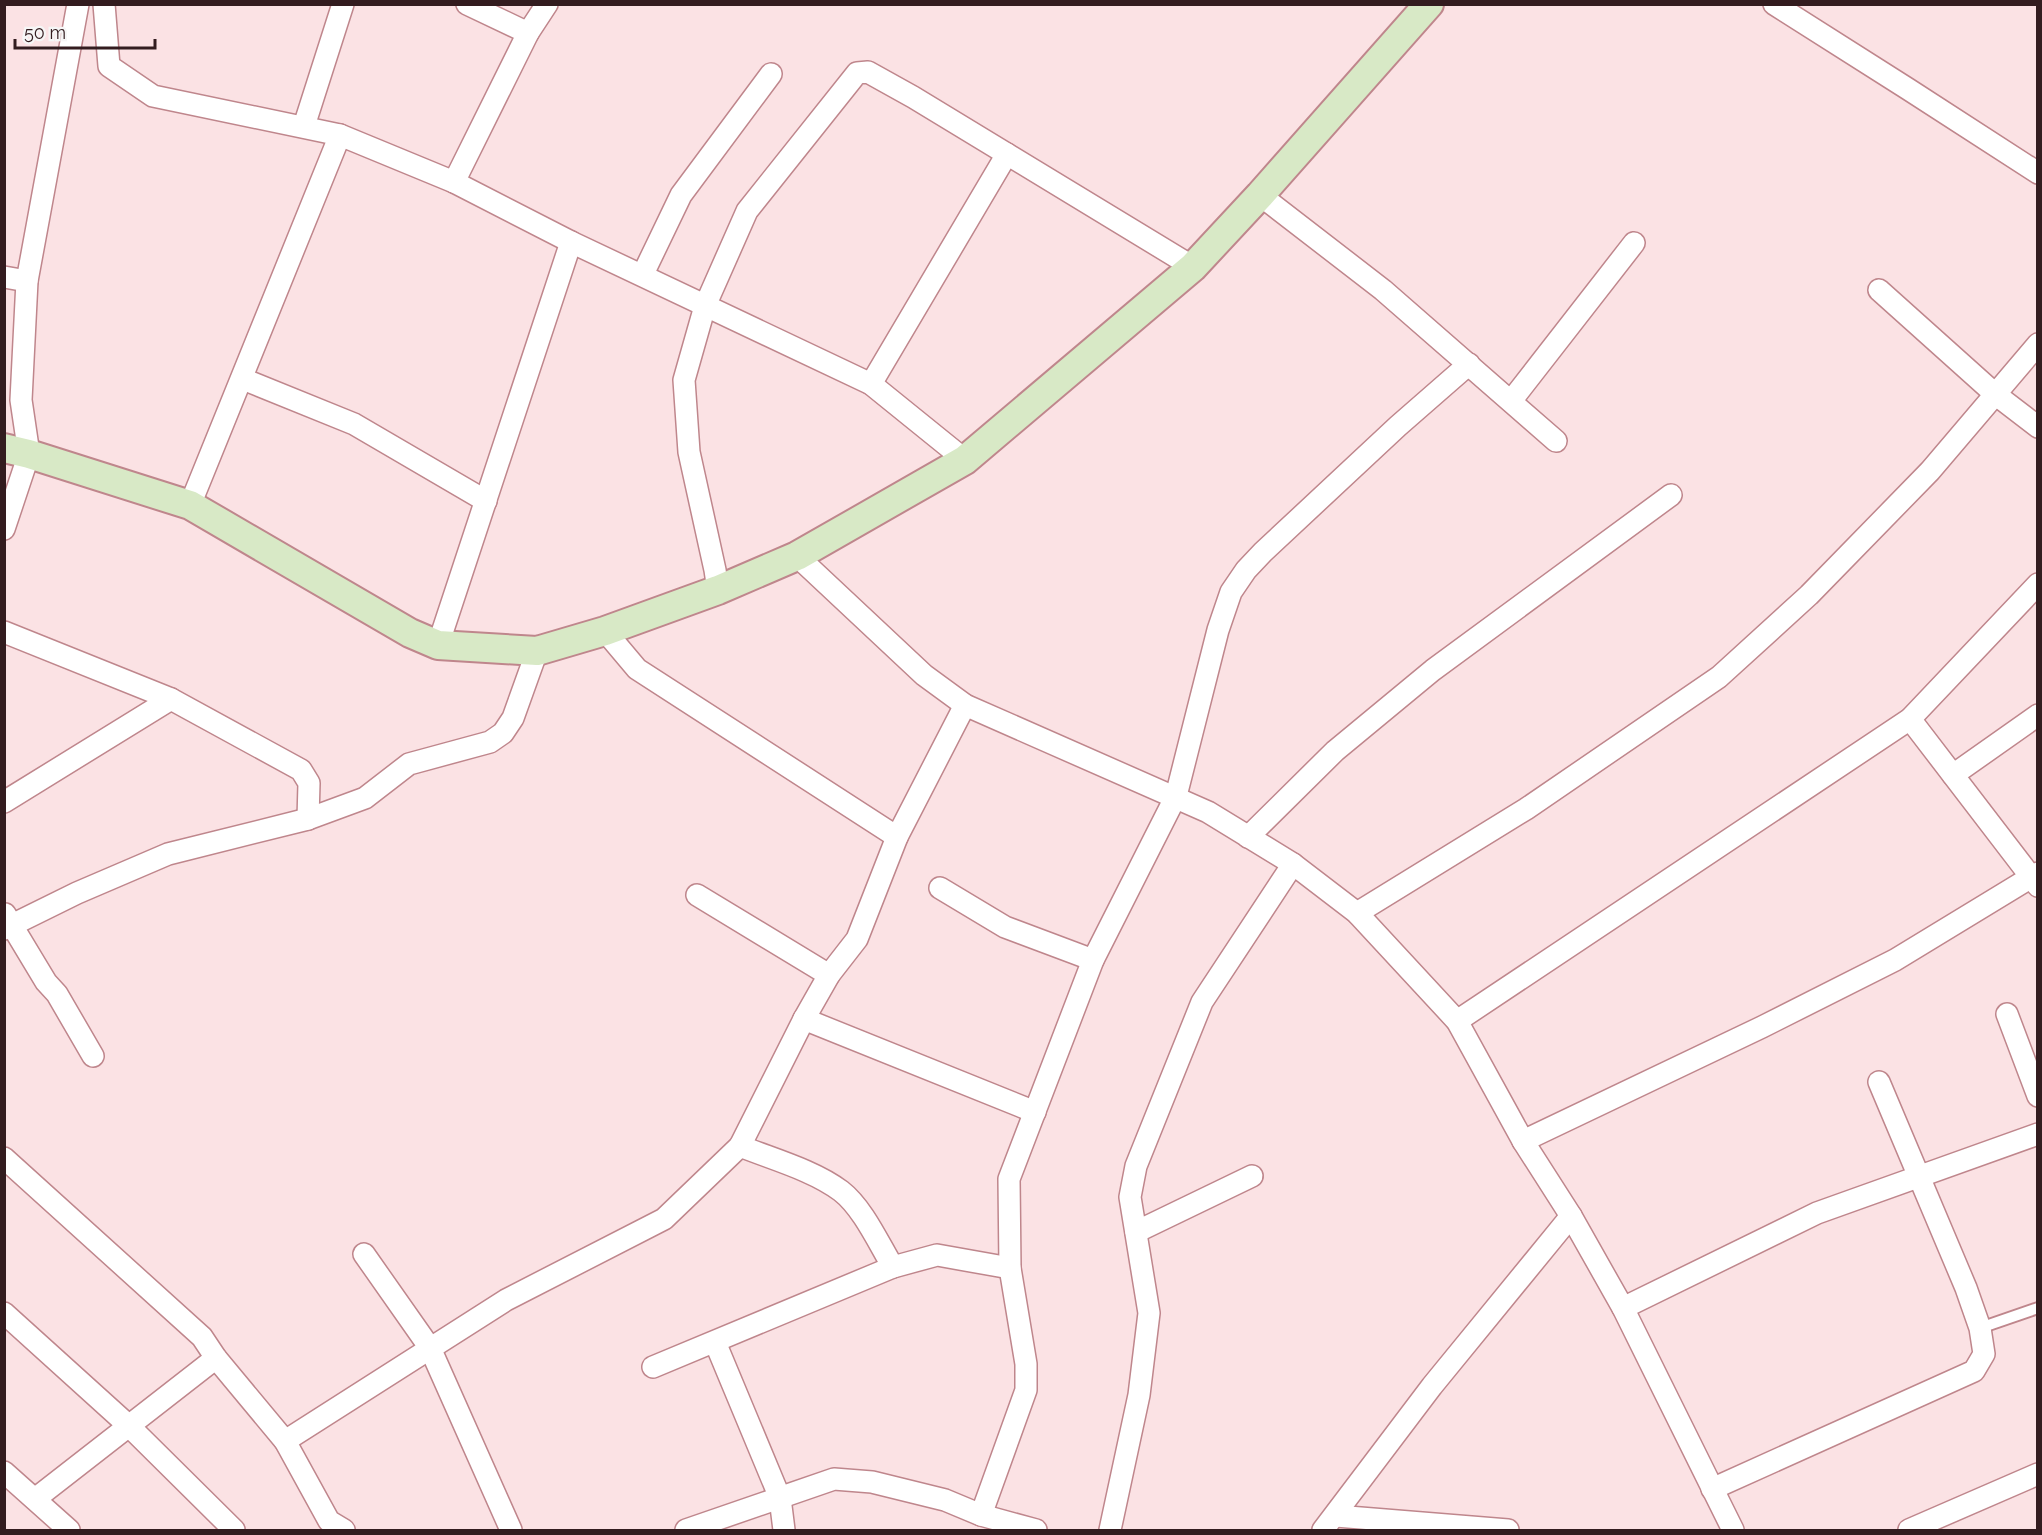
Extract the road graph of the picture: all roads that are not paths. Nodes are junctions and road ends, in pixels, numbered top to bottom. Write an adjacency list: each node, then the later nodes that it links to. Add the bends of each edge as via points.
1 (78, 4): 21 (street)
2 (104, 4): 10 (street, via 109,66 153,96)
3 (343, 4): 10 (street)
4 (467, 4): 8 (street)
5 (547, 4): 8 (street)
6 (1429, 4): 15 (street)
7 (1774, 4): 13 (street)
8 (528, 33): 14 (street)
9 (771, 74): 19 (street, via 681,195)
10 (304, 126): 11 (street)
11 (340, 135): 14 (street); 26 (street)
12 (1007, 154): 18 (street); 23 (street, via 868,72 857,74 747,212); 27 (street)
13 (2037, 173)
14 (454, 182): 16 (street)
15 (1260, 195): 18 (street); 25 (street, via 1383,290)
16 (571, 242): 19 (street); 35 (street)
17 (1634, 243): 29 (street)
18 (1193, 267): 33 (street)
19 (643, 274): 23 (street)
20 (4, 277): 21 (street)
21 (27, 281): 32 (street)
22 (1880, 290): 28 (street)
23 (705, 306): 27 (street); 40 (street, via 684,380 689,452)
24 (2037, 344): 28 (street)
25 (1469, 364): 29 (street); 50 (street, via 1272,544 1236,584 1218,630)
26 (243, 379): 35 (street, via 354,424); 36 (street)
27 (871, 384): 33 (street)
28 (1995, 394): 30 (street); 59 (street, via 1922,479 1809,595 1719,677 1526,809)
29 (1511, 401): 31 (street)
30 (2037, 427)
31 (1556, 441)
32 (17, 451): 36 (street); 37 (street)
33 (964, 460): 38 (street)
34 (1671, 495): 54 (street, via 1433,669 1335,751)
35 (486, 501): 43 (street)
36 (190, 505): 43 (street, via 410,633)
37 (4, 529)
38 (798, 556): 40 (street); 46 (street, via 924,675)
39 (2037, 584): 48 (street)
40 (718, 590): 41 (street)
41 (605, 631): 44 (street); 53 (street, via 637,669)
42 (4, 632): 45 (street)
43 (438, 645): 44 (street)
44 (537, 651): 52 (street, via 513,718 503,733 490,742 409,764 365,798)
45 (171, 699): 51 (street); 52 (street, via 301,770 309,783)
46 (964, 705): 50 (street); 53 (street)
47 (2037, 715): 49 (street)
48 (1910, 719): 49 (street); 65 (street)
49 (1953, 775): 56 (street)
50 (1176, 796): 54 (street); 61 (street)
51 (4, 802)
52 (308, 819): 60 (street, via 168,854)
53 (897, 837): 62 (street, via 857,939)
54 (1248, 837): 55 (street)
55 (1293, 864): 59 (street); 77 (street, via 1202,1002 1136,1166 1130,1197)
56 (2036, 878): 71 (street, via 1895,960)
57 (940, 888): 61 (street, via 1005,927)
58 (697, 895): 62 (street)
59 (1357, 914): 65 (street)
60 (7, 922): 66 (street, via 57,994)
61 (1093, 960): 69 (street)
62 (829, 975): 64 (street)
63 (2007, 1014): 68 (street)
64 (804, 1019): 69 (street); 72 (street)
65 (1457, 1021): 71 (street)
66 (93, 1056)
67 (1879, 1082): 75 (street)
68 (2037, 1096)
69 (1035, 1112): 80 (street, via 1008,1179)
70 (2037, 1134): 75 (street)
71 (1523, 1141): 76 (street)
72 (740, 1146): 79 (street, via 803,1171 842,1192 863,1215); 86 (street, via 664,1219 506,1300)
73 (4, 1158): 87 (street, via 202,1337)
74 (1252, 1176): 77 (street)
75 (1918, 1176): 81 (street, via 1817,1213); 84 (street)
76 (1571, 1216): 81 (street); 97 (street, via 1432,1386)
77 (1136, 1232): 105 (street, via 1149,1313 1140,1395)
78 (364, 1254): 86 (street)
79 (894, 1267): 80 (street, via 937,1255); 85 (street)
80 (1010, 1268): 96 (street, via 1026,1364 1026,1390)
81 (1623, 1308): 93 (street)
82 (2037, 1308): 84 (lane)
83 (4, 1313): 89 (street)
84 (1980, 1328): 93 (street, via 1984,1354 1974,1371)
85 (716, 1342): 88 (street); 94 (street)
86 (430, 1348): 90 (street); 101 (street)
87 (216, 1358): 89 (street); 90 (street)
88 (653, 1367)
89 (129, 1426): 95 (street); 99 (street)
90 (285, 1441): 100 (street, via 329,1521)
91 (4, 1472): 95 (street)
92 (2037, 1474): 108 (street)
93 (1712, 1489): 107 (street)
94 (780, 1498): 96 (street, via 834,1479 872,1482 945,1500); 102 (street); 103 (street)
95 (35, 1499): 98 (street)
96 (981, 1515): 104 (street)
97 (1329, 1523): 106 (street)
98 (69, 1530)
99 (234, 1530)
100 (344, 1530)
101 (511, 1530)
102 (686, 1530)
103 (784, 1530)
104 (1036, 1530)
105 (1110, 1530)
106 (1508, 1530)
107 (1733, 1530)
108 (1909, 1530)

